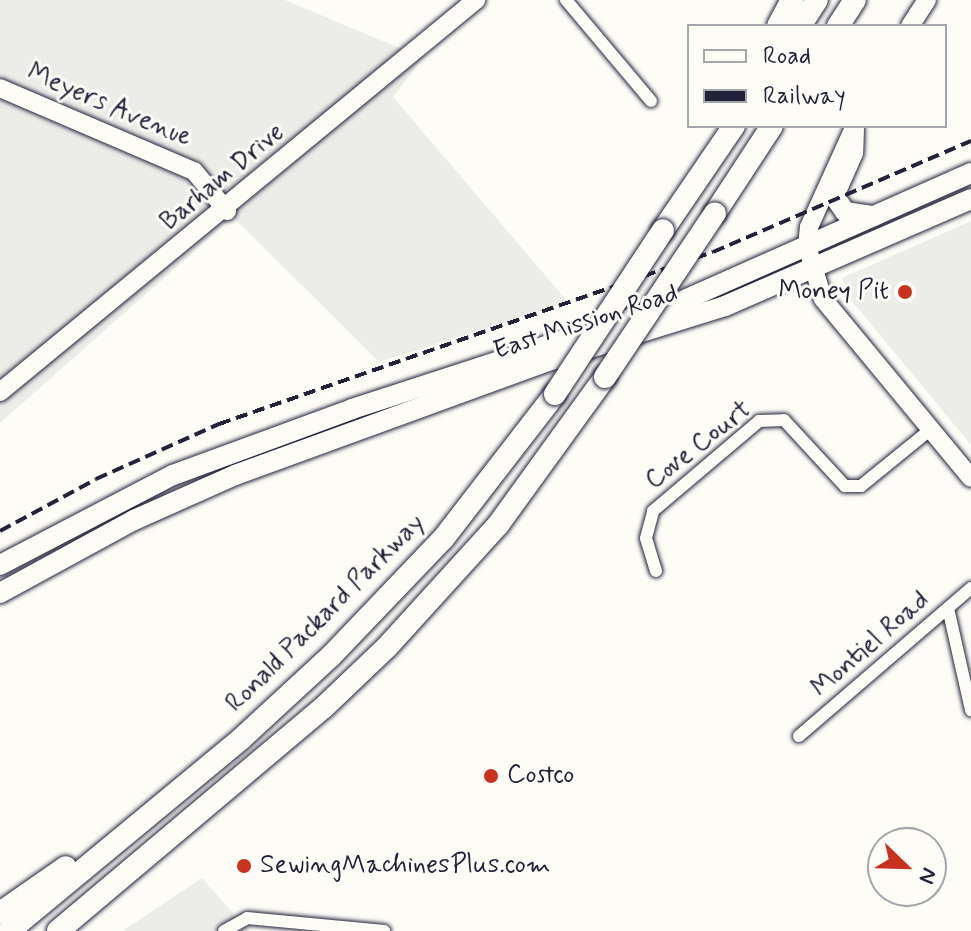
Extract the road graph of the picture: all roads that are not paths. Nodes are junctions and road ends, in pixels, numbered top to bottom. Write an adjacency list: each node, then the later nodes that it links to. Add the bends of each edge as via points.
1 (476, 0): 20 (street, Barham Drive)
2 (566, 0): 12 (street)
3 (792, 0): 7 (highway)
4 (817, 0): 8 (highway)
5 (855, 0): 9 (highway)
6 (927, 0): 10 (street)
7 (779, 24)
8 (801, 24)
9 (839, 24)
10 (911, 24)
11 (0, 88): 20 (street, Meyers Avenue, via 194,171)
12 (651, 101)
13 (725, 128): 18 (highway)
14 (733, 128): 18 (highway, Ronald Packard Parkway)
15 (771, 128): 37 (highway, bridge, via 537,476 424,609 323,708)
16 (855, 128): 21 (main road, via 853,153 834,196 845,212); 22 (street, via 814,210)
17 (971, 173): 21 (main road, East Mission Road)
18 (692, 189): 36 (highway, Ronald Packard Parkway, bridge, via 555,394 443,539 370,618 241,739)
19 (971, 199): 23 (main road, East Mission Road)
20 (227, 211): 24 (street, Barham Drive)
21 (874, 216): 22 (main road, East Mission Road)
22 (807, 246): 23 (street); 26 (main road, East Mission Road, via 673,305)
23 (814, 269): 25 (street, via 823,299); 28 (main road, East Mission Road, via 725,306 542,363)
24 (0, 392)
25 (930, 430): 27 (street); 30 (street, Cove Court, via 861,486 845,486 784,420 759,421 653,511 646,538)
26 (227, 455): 28 (main road); 29 (main road, East Mission Road, via 114,503)
27 (971, 478)
28 (213, 485): 32 (main road, East Mission Road, via 120,527)
29 (0, 565)
30 (656, 571)
31 (971, 588): 33 (street, Montiel Road)
32 (0, 593)
33 (948, 608): 34 (street); 35 (street, Montiel Road)
34 (971, 710)
35 (799, 736)
36 (142, 821): 38 (highway); 39 (highway, Ronald Packard Parkway)
37 (112, 885): 40 (highway); 41 (highway)
38 (0, 913)
39 (9, 931)
40 (58, 931)
41 (77, 931)
42 (224, 931): 43 (street, via 247,918)
43 (384, 931)

